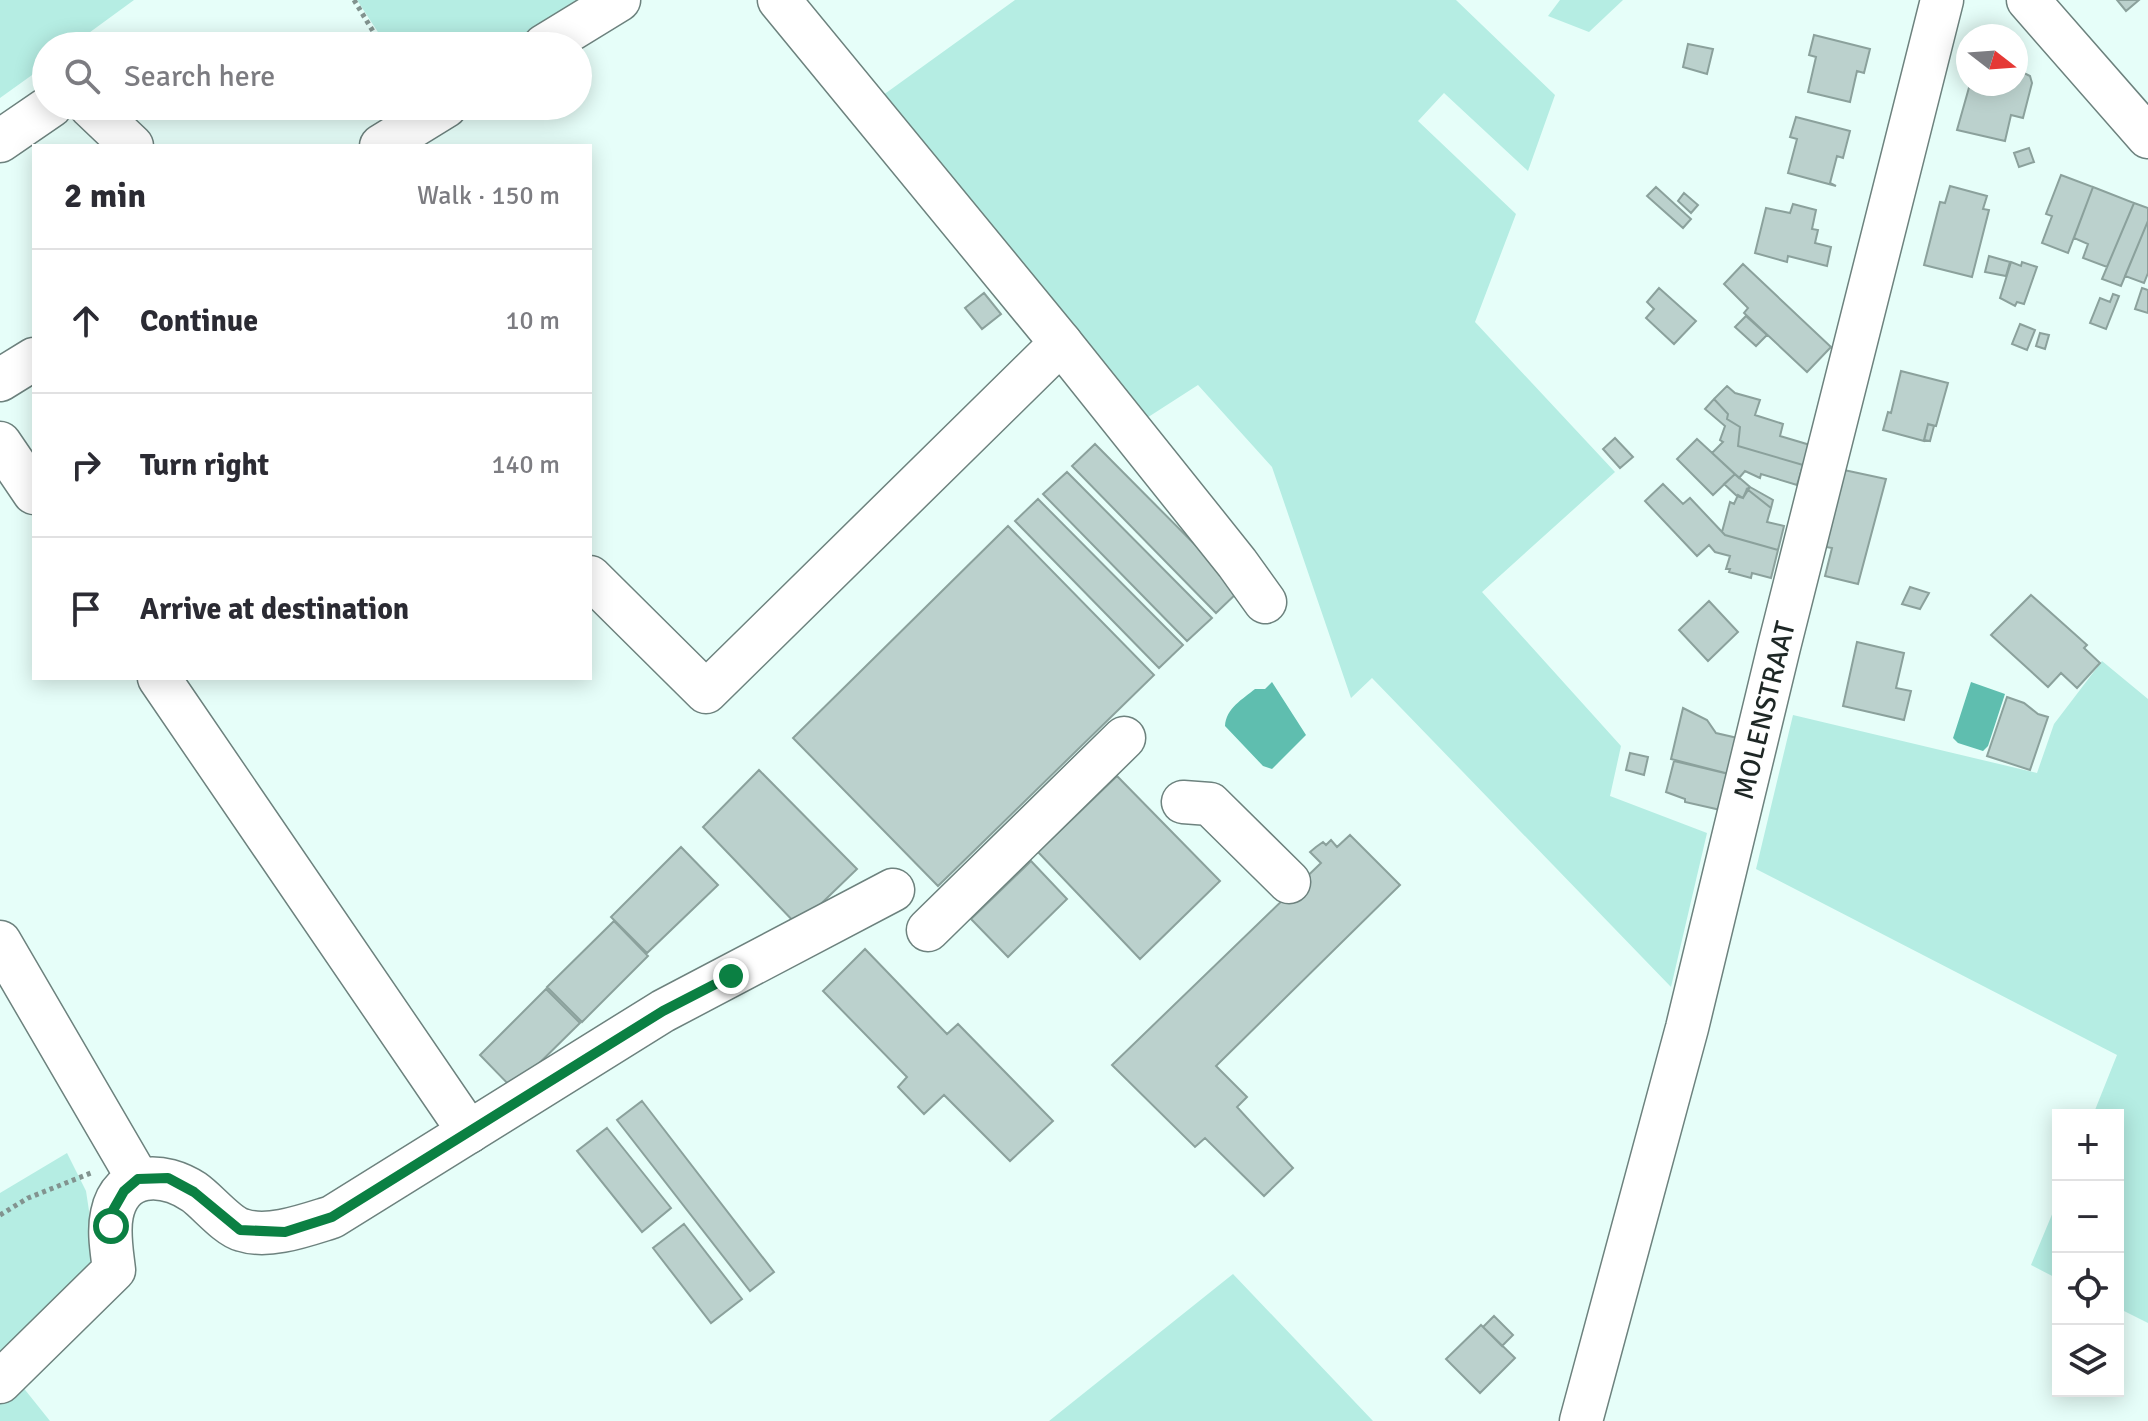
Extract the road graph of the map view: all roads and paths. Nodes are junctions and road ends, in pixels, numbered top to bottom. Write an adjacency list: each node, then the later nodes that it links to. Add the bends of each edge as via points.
1 (354, 0): 6 (path)
2 (619, 0): 7 (street)
3 (779, 0): 15 (street)
4 (1942, 0): 34 (street, MOLENSTRAAT, via 1687,1028)
5 (2028, 0): 11 (street)
6 (373, 32)
7 (567, 32)
8 (32, 119): 12 (street)
9 (105, 120): 13 (street)
10 (423, 120): 14 (street)
11 (2148, 137)
12 (0, 141)
13 (130, 144)
14 (384, 144)
15 (1061, 343): 20 (street, via 706,692); 21 (street)
16 (32, 360): 17 (street)
17 (0, 380)
18 (0, 443): 19 (street)
19 (32, 490)
20 (592, 579)
21 (1265, 602)
22 (160, 680): 29 (street)
23 (1124, 738): 27 (street)
24 (1183, 802): 25 (street, via 1210,804)
25 (1289, 882)
26 (893, 890): 29 (street, via 663,1011)
27 (928, 930)
28 (0, 942): 31 (street)
29 (469, 1132): 31 (street, via 332,1217 285,1232 240,1230 168,1178)
30 (96, 1171): 32 (path)
31 (138, 1179): 33 (street, via 112,1212 114,1270)
32 (0, 1215)
33 (0, 1382)
34 (1581, 1421)

